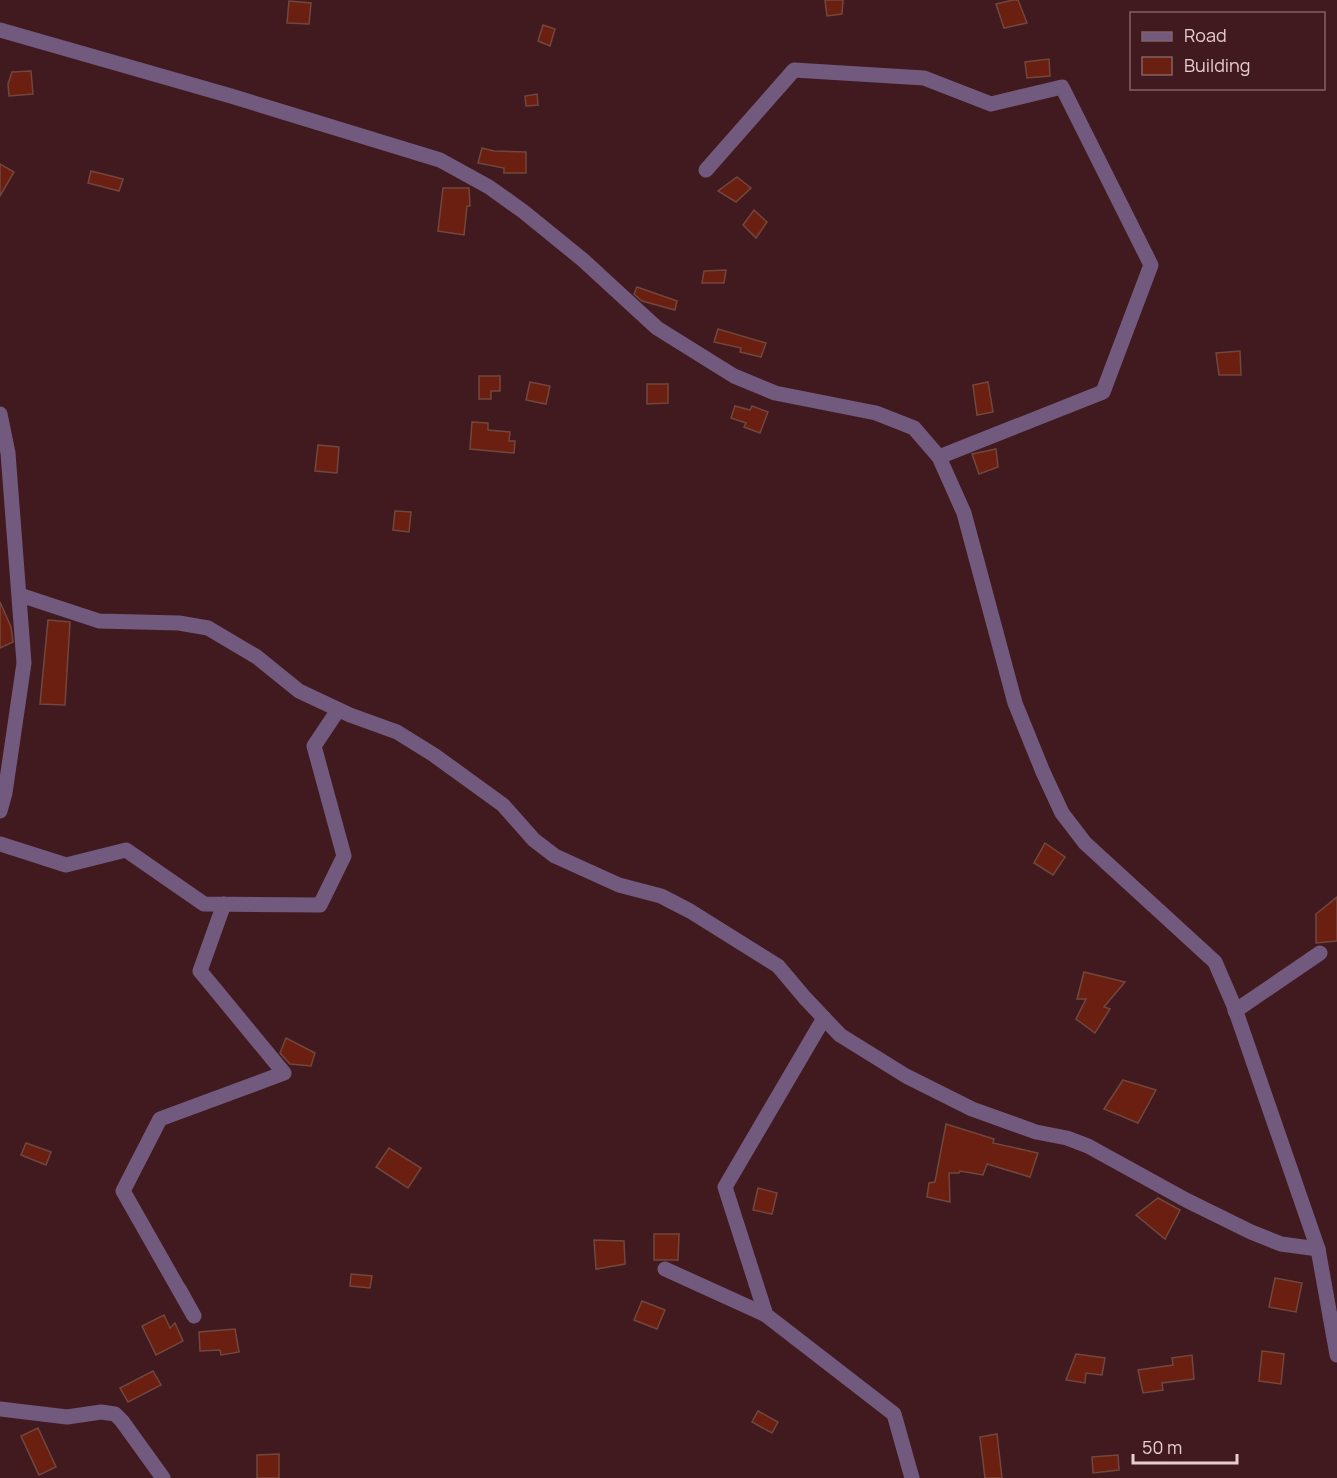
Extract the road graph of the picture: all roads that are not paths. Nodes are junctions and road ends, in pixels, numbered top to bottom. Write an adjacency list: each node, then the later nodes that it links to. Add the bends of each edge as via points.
1 (0, 30): 4 (street, via 440,160 515,206 583,260 657,328 734,376 775,393 876,413 914,428)
2 (706, 170): 4 (street, via 794,70 924,78 991,104 1062,87 1151,265 1103,392)
3 (0, 414): 5 (street, via 8,453)
4 (939, 457): 11 (street, via 964,513 1015,703 1062,813 1085,843 1215,962)
5 (20, 595): 6 (street, via 99,621 179,622 208,628 257,657 299,691); 7 (street, via 24,663)
6 (338, 710): 9 (street, via 314,746 344,856 320,905); 12 (street, via 397,732 434,755 503,805 534,840 555,856 619,885 661,896 778,966)
7 (0, 811)
8 (0, 844): 9 (street, via 66,865 126,850 204,904)
9 (224, 904): 15 (street, via 200,971 284,1073 160,1119 123,1191 194,1316)
10 (1320, 953): 11 (street)
11 (1235, 1011): 13 (street)
12 (824, 1018): 13 (street, via 840,1035 906,1076 972,1109 1088,1146 1251,1232 1281,1244); 16 (street, via 725,1187)
13 (1318, 1249): 17 (street)
14 (665, 1269): 16 (street)
15 (179, 1289)
16 (766, 1315): 20 (street, via 894,1414)
17 (1337, 1355)
18 (0, 1409): 19 (street, via 67,1417 115,1414)
19 (163, 1478)
20 (912, 1478)

